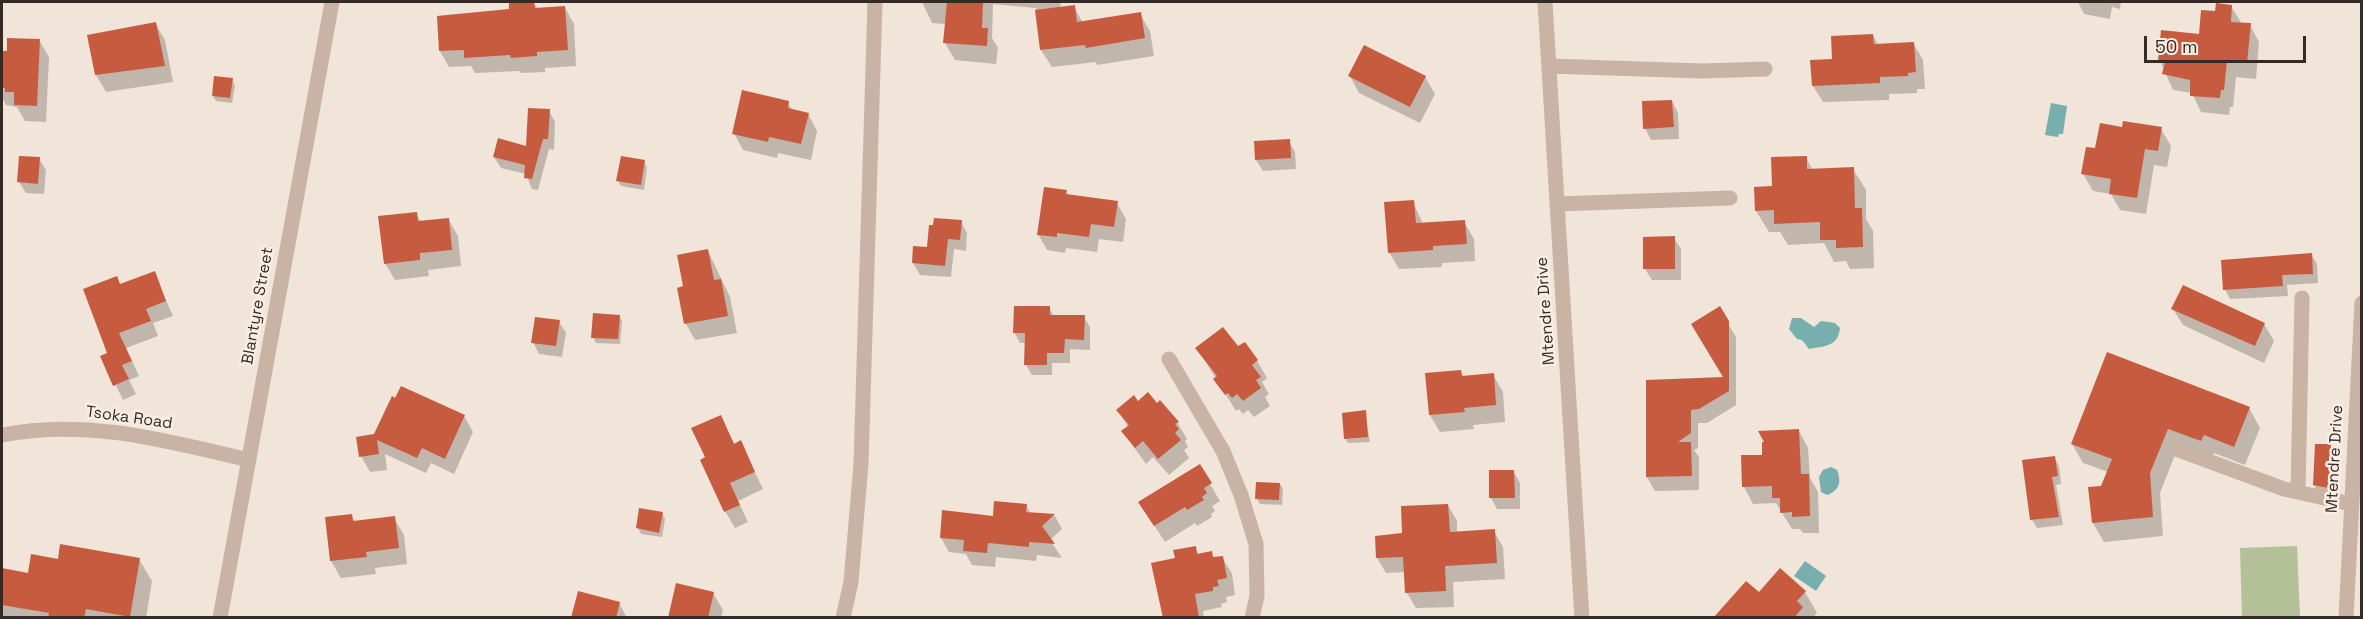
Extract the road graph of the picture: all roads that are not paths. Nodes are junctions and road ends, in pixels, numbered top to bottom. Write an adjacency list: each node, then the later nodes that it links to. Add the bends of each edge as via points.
1 (332, 2): 13 (street, Blantyre Street)
2 (874, 2): 17 (street, via 861,464 854,550)
3 (1545, 2): 4 (street, Mtendre Drive)
4 (1549, 66): 5 (street); 7 (street, Mtendre Drive)
5 (1765, 69)
6 (1730, 198): 7 (street)
7 (1557, 204): 19 (street, Mtendre Drive)
8 (2302, 298): 14 (street)
9 (2361, 303): 15 (street, Mtendre Drive)
10 (1169, 359): 18 (street, via 1222,451 1241,495 1256,544 1257,596)
11 (2, 435): 13 (street, Tsoka Road, via 41,429 94,429 150,437)
12 (2176, 449): 14 (street)
13 (249, 460): 16 (street, Blantyre Street)
14 (2298, 492): 15 (street)
15 (2351, 504): 20 (street, Mtendre Drive)
16 (220, 618)
17 (843, 618)
18 (1252, 618)
19 (1582, 618)
20 (2346, 618)

